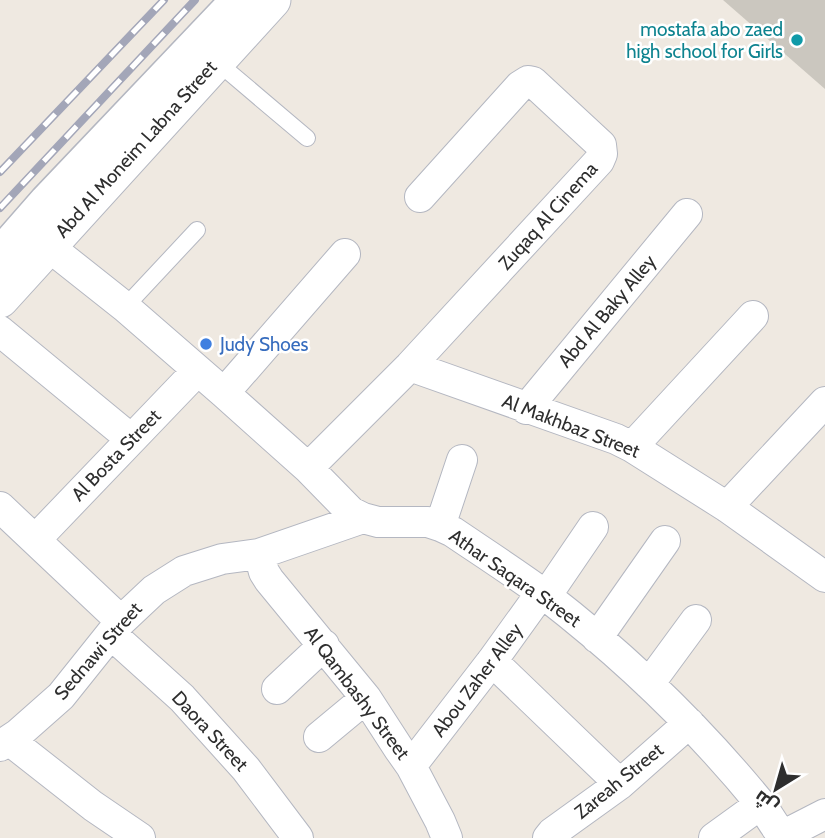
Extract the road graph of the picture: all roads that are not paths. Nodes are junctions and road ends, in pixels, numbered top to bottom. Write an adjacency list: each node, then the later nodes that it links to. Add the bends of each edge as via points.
1 (241, 0): 10 (main road)
2 (272, 0): 3 (street, Abd Al Moneim Labna Street)
3 (216, 61): 4 (lane); 8 (street, Abd Al Moneim Labna Street)
4 (307, 138)
5 (420, 197): 15 (street, Zuqaq Al Cinema, via 528,81 601,145 598,161)
6 (687, 214): 19 (street, Abd Al Baky Alley)
7 (198, 230): 12 (lane)
8 (48, 246): 11 (street, Abd Al Moneim Labna Street); 12 (street)
9 (345, 254): 17 (street)
10 (0, 258)
11 (0, 299)
12 (125, 307): 16 (street)
13 (753, 316): 21 (street)
14 (0, 331): 20 (street)
15 (410, 366): 19 (street, Al Makhbaz Street); 23 (street, Zuqaq Al Cinema)
16 (197, 371): 17 (street); 20 (street, Al Bosta Street)
17 (224, 393): 23 (street)
18 (825, 402): 25 (street)
19 (526, 409): 21 (street, Al Makhbaz Street)
20 (131, 439): 29 (street, Al Bosta Street)
21 (632, 447): 25 (street, Al Makhbaz Street)
22 (462, 460): 27 (street)
23 (308, 468): 26 (street, via 351,512)
24 (0, 507): 29 (street, Daora Street)
25 (727, 507): 32 (street, Al Makhbaz Street)
26 (363, 518): 27 (street, Athar Saqara Street); 31 (street, Sednawi Street)
27 (440, 526): 33 (street, Athar Saqara Street)
28 (593, 527): 33 (street, Abou Zaher Alley)
29 (35, 540): 35 (street, Daora Street)
30 (664, 541): 36 (street)
31 (259, 554): 35 (street, Sednawi Street, via 184,571 154,590); 37 (street, Al Qambashy Street, via 269,580)
32 (823, 571)
33 (544, 594): 36 (street, Athar Saqara Street); 38 (street, Abou Zaher Alley)
34 (696, 620): 39 (street)
35 (116, 628): 44 (street, Sednawi Street, via 61,696); 51 (street, Daora Street, via 246,769)
36 (597, 638): 39 (street, Athar Saqara Street)
37 (324, 645): 40 (street); 41 (street, Al Qambashy Street)
38 (492, 661): 45 (street, Abou Zaher Alley); 46 (street)
39 (649, 684): 42 (street, Athar Saqara Street)
40 (277, 689)
41 (366, 698): 43 (street); 45 (street, Al Qambashy Street)
42 (689, 723): 46 (street, Zareah Street); 47 (street, Athar Saqara Street)
43 (319, 737)
44 (4, 743): 50 (street)
45 (411, 766): 52 (street, Al Qambashy Street)
46 (620, 784): 53 (street, Zareah Street)
47 (761, 804): 49 (street, Athar Saqara Street); 54 (street)
48 (825, 814): 49 (street)
49 (783, 837)
50 (140, 838)
51 (298, 838)
52 (447, 838)
53 (548, 838)
54 (714, 838)

